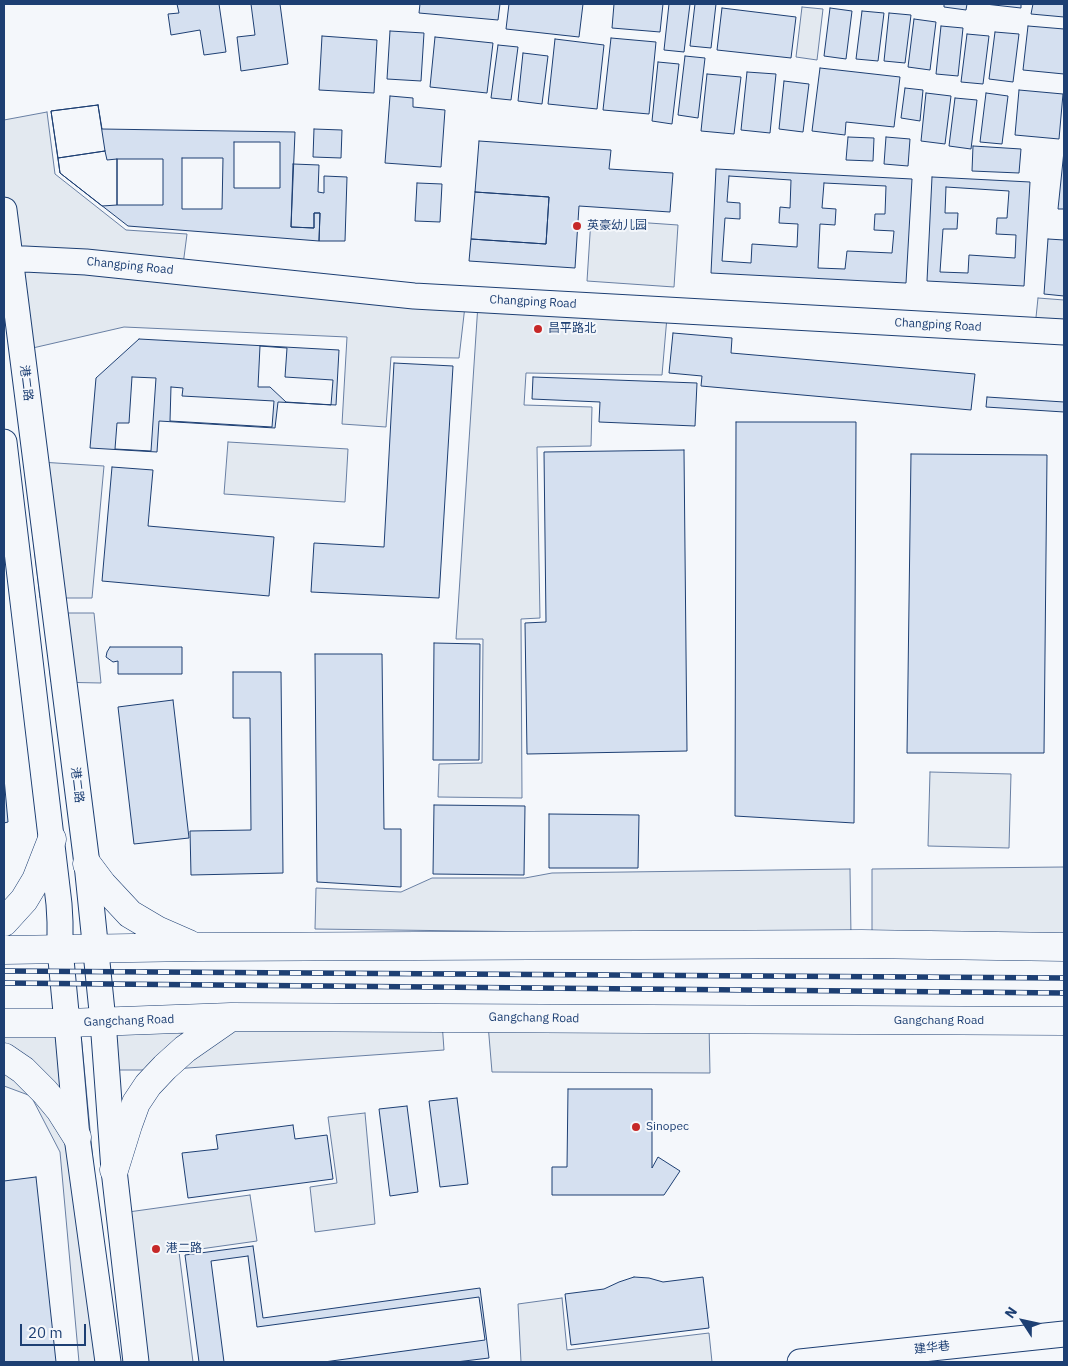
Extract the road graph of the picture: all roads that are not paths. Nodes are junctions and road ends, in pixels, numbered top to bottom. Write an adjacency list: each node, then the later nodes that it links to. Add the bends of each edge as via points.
1 (4, 210): 2 (street, 港二路)
2 (7, 258): 3 (street, Changping Road, via 86,262 414,296); 6 (street, 港二路)
3 (1064, 332)
4 (4, 442): 5 (street)
5 (52, 839): 7 (main road, via 36,880 24,900); 10 (street)
6 (87, 864): 8 (main road, via 130,914); 11 (street, 港二路)
7 (4, 922)
8 (197, 947): 9 (main road, via 852,944); 11 (main road)
9 (1064, 947)
10 (60, 949): 11 (main road); 12 (main road); 17 (street)
11 (96, 949): 14 (street, 港二路)
12 (4, 950)
13 (231, 1017): 14 (main road, Gangchang Road); 15 (main road, Gangchang Road); 20 (main road, via 185,1049 148,1085 136,1103)
14 (103, 1021): 17 (main road, Gangchang Road); 20 (street, 港二路)
15 (1064, 1022)
16 (4, 1023): 17 (main road, Gangchang Road)
17 (68, 1023): 19 (street)
18 (4, 1057): 19 (main road, via 45,1092)
19 (77, 1137): 22 (street)
20 (114, 1170): 23 (street, 港二路)
21 (1064, 1334): 24 (street, 建华巷)
22 (108, 1362)
23 (136, 1362)
24 (800, 1362)

